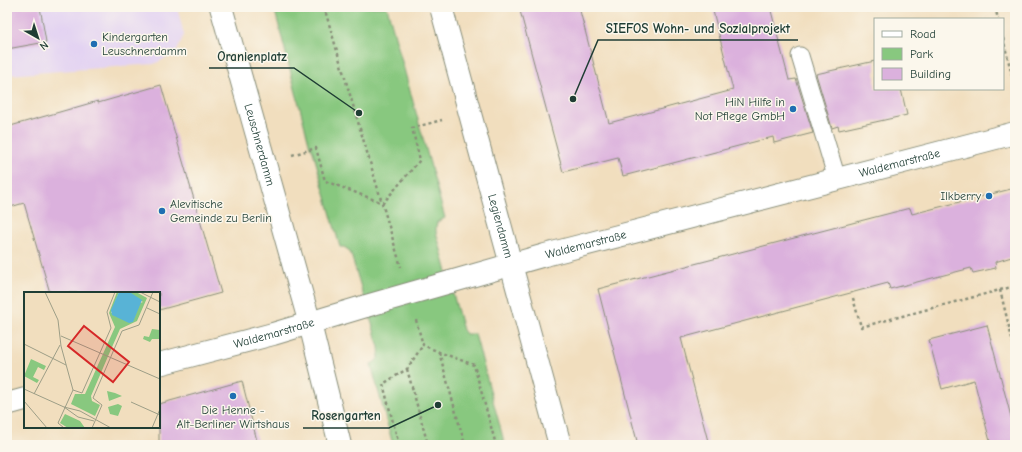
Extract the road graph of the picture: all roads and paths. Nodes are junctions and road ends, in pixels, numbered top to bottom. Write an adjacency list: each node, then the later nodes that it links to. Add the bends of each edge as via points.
1 (221, 7): 20 (street, Leuschnerdamm)
2 (324, 7): 13 (path)
3 (441, 7): 14 (street, Legiendamm)
4 (995, 7): 5 (path)
5 (998, 18)
6 (1004, 42): 8 (path)
7 (800, 56): 12 (lane)
8 (1015, 88)
9 (419, 126): 13 (path, via 412,128 420,160)
10 (1015, 133): 12 (street, Waldemarstraße)
11 (316, 148): 13 (path, via 325,180)
12 (837, 180): 14 (street, Waldemarstraße)
13 (383, 203): 15 (path)
14 (511, 265): 20 (street, Waldemarstraße, bridge); 33 (street, Legiendamm)
15 (402, 269)
16 (1015, 286): 17 (path)
17 (1000, 290): 18 (path, via 861,327); 23 (path)
18 (853, 298)
19 (416, 319): 21 (path)
20 (310, 324): 24 (street, Waldemarstraße); 28 (street, Leuschnerdamm)
21 (424, 345): 22 (path); 25 (path)
22 (439, 352): 31 (path); 32 (path, via 474,365)
23 (1015, 352)
24 (160, 364)
25 (407, 369): 29 (path, via 383,384); 30 (path)
26 (24, 399): 27 (street)
27 (7, 404)
28 (340, 445)
29 (399, 445)
30 (428, 445)
31 (465, 445)
32 (496, 445)
33 (560, 445)

